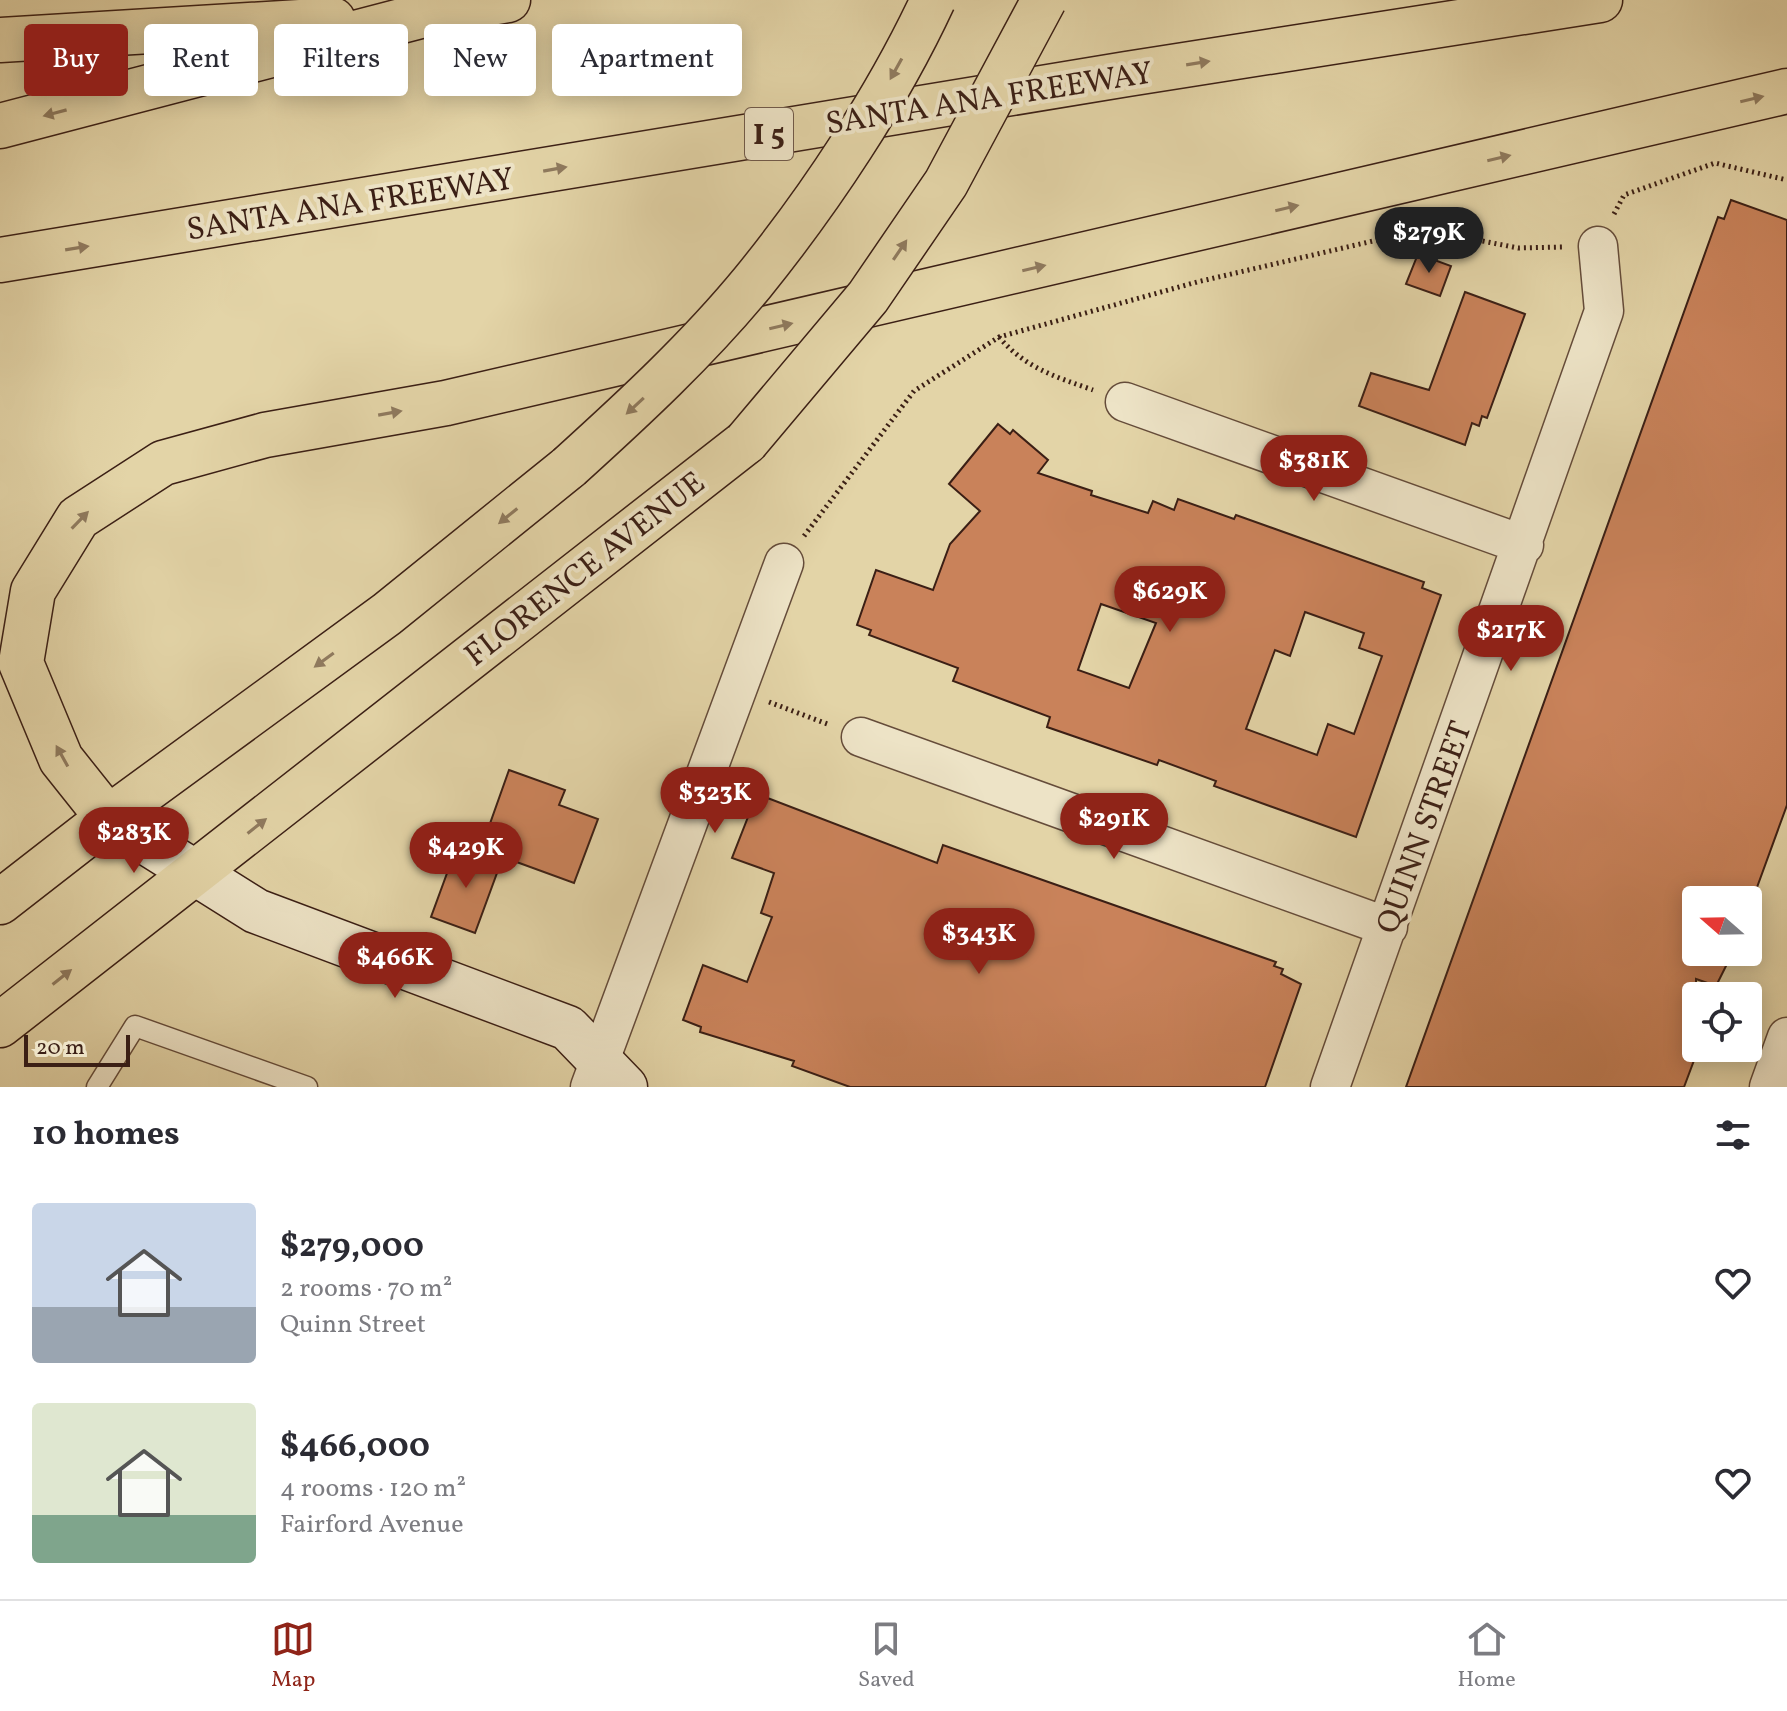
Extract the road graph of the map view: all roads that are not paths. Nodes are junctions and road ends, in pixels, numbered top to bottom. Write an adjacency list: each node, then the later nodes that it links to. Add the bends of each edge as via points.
1 (508, 0): 5 (main road)
2 (933, 0): 15 (main road, one-way to 15, bridge, via 877,103 753,282 640,402 569,467 387,614)
3 (1044, 0): 16 (main road, FLORENCE AVENUE, one-way to 3, bridge, via 746,442 868,297 946,183)
4 (1600, 0): 10 (main road, SANTA ANA FREEWAY / I 5, one-way to 4)
5 (428, 14): 6 (main road); 8 (main road, one-way to 8)
6 (0, 40)
7 (1787, 91): 15 (main road, one-way to 7, via 61,759 21,663 33,591 78,518 163,463 265,435 446,403)
8 (0, 126)
9 (1598, 246): 12 (street, QUINN STREET, via 1604,311)
10 (0, 260)
11 (1125, 402): 12 (street)
12 (1524, 545): 18 (street, QUINN STREET)
13 (784, 563): 21 (street, via 735,689)
14 (861, 737): 18 (street)
15 (108, 818): 16 (street); 17 (main road)
16 (196, 874): 19 (main road, FLORENCE AVENUE, one-way to 16); 21 (street, via 256,911 568,1028)
17 (0, 902)
18 (1388, 927): 24 (street, QUINN STREET)
19 (0, 1025)
20 (1787, 1037): 25 (street)
21 (605, 1078)
22 (97, 1087): 23 (lane, via 135,1026)
23 (307, 1087)
24 (1330, 1087)
25 (1769, 1087)

